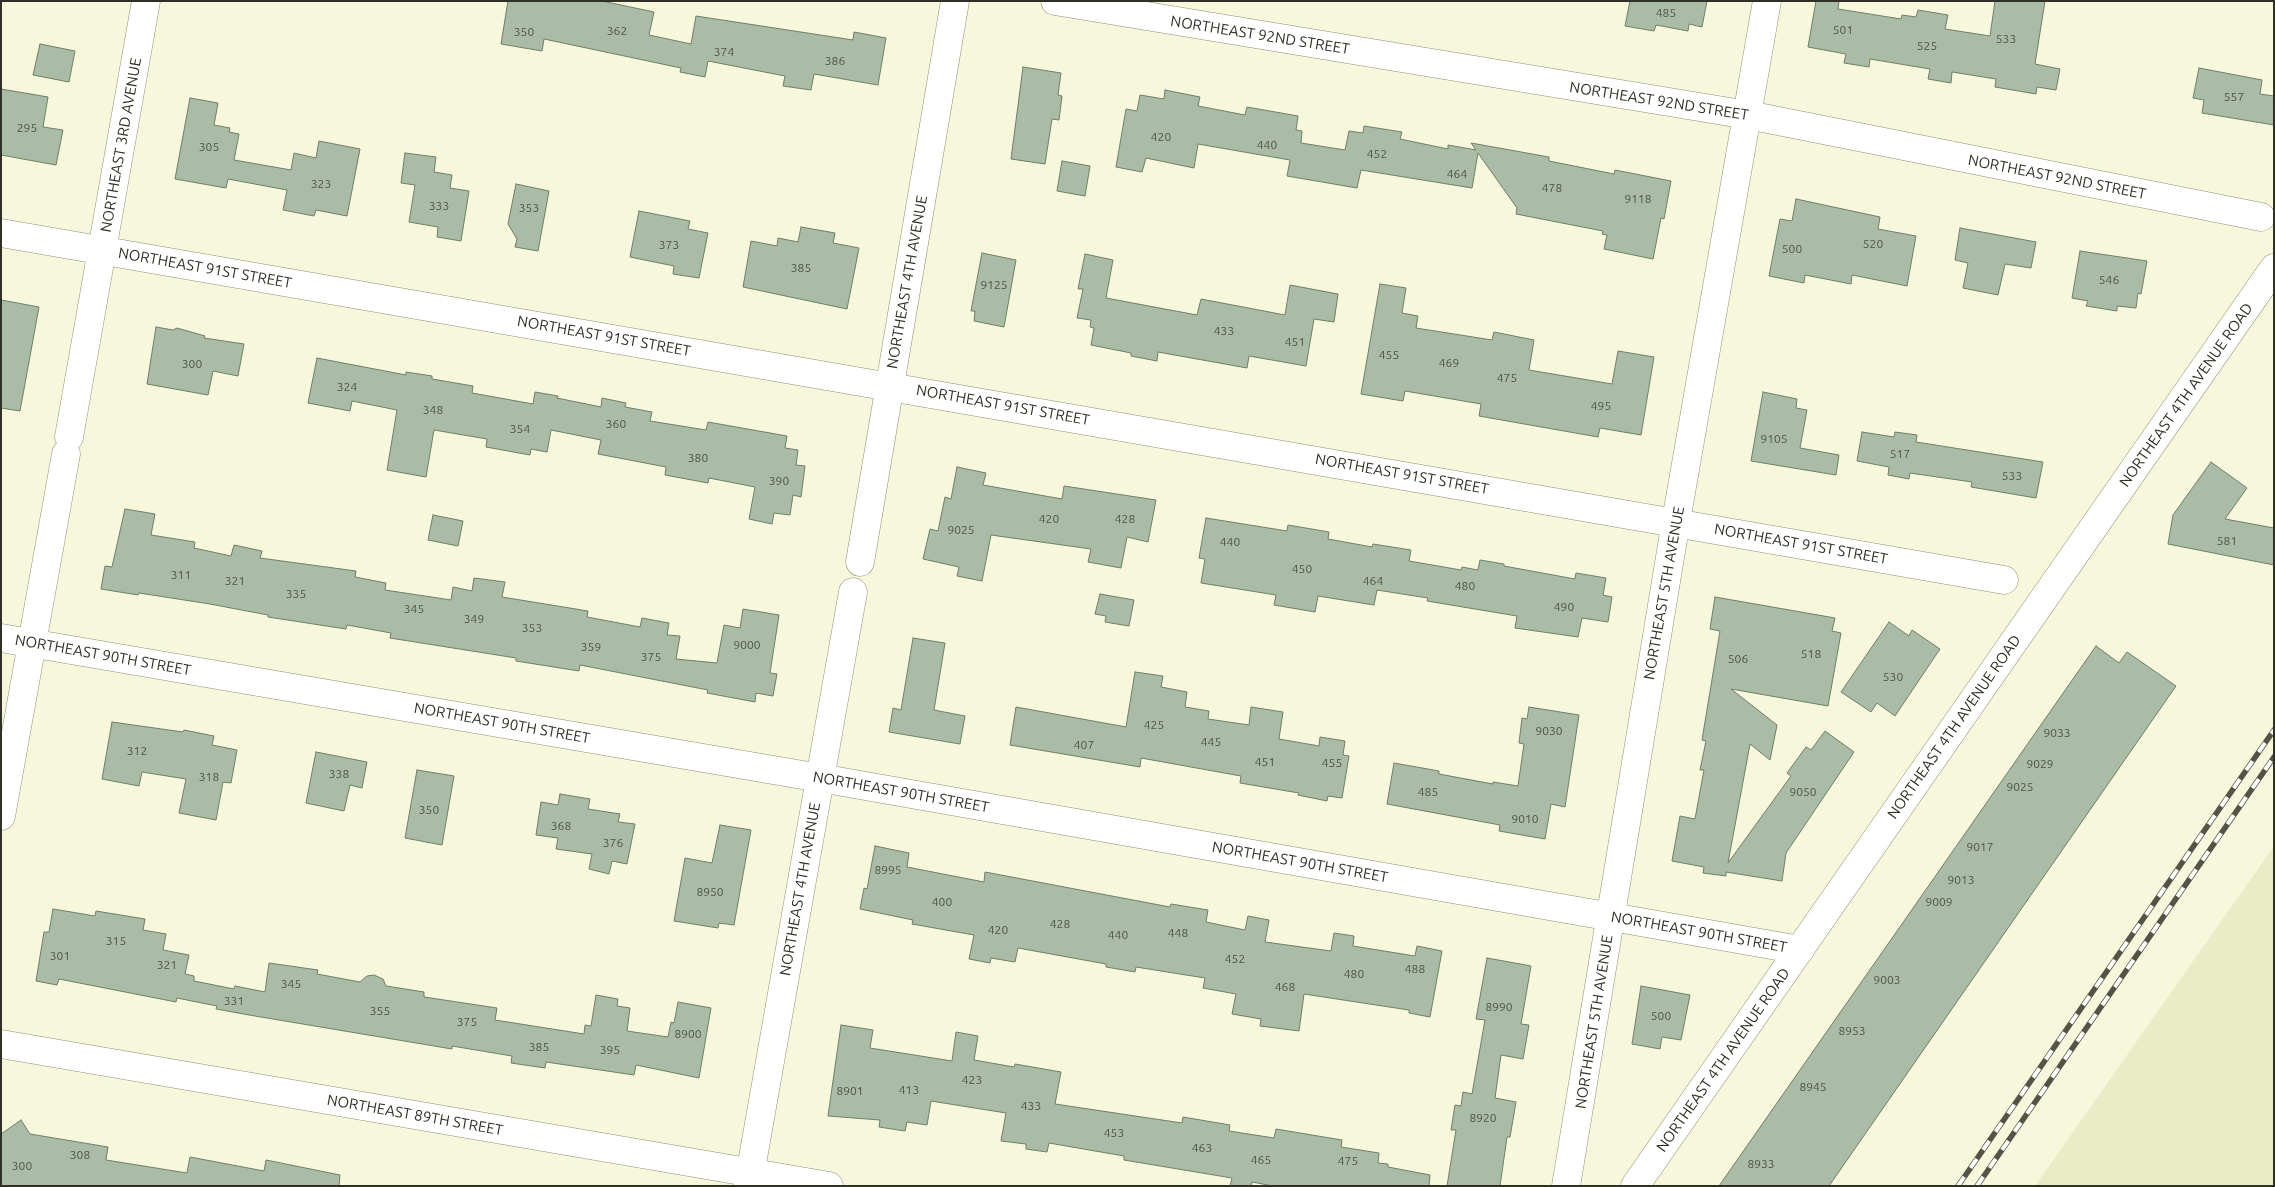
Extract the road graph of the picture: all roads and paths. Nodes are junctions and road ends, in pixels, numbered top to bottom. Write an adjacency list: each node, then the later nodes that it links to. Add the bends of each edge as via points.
1 (146, 1): 8 (street, NORTHEAST 3RD AVENUE)
2 (955, 1): 10 (street, NORTHEAST 4TH AVENUE)
3 (1055, 1): 5 (street, NORTHEAST 92ND STREET)
4 (1767, 1): 5 (street, NORTHEAST 5TH AVENUE)
5 (1748, 115): 6 (street, NORTHEAST 92ND STREET); 11 (street, NORTHEAST 5TH AVENUE)
6 (2261, 217)
7 (1, 233): 8 (street, NORTHEAST 91ST STREET)
8 (102, 250): 10 (street, NORTHEAST 91ST STREET); 16 (street, NORTHEAST 3RD AVENUE)
9 (2274, 268): 20 (street, NORTHEAST 4TH AVENUE ROAD)
10 (890, 385): 11 (street, NORTHEAST 91ST STREET); 12 (street, NORTHEAST 4TH AVENUE)
11 (1676, 522): 13 (street, NORTHEAST 91ST STREET); 19 (street, NORTHEAST 5TH AVENUE)
12 (860, 562)
13 (2004, 580)
14 (853, 592): 17 (street, NORTHEAST 4TH AVENUE)
15 (1, 638): 16 (street, NORTHEAST 90TH STREET)
16 (33, 643): 17 (street, NORTHEAST 90TH STREET); 18 (street, NORTHEAST 3RD AVENUE)
17 (820, 778): 19 (street, NORTHEAST 90TH STREET); 22 (street, NORTHEAST 4TH AVENUE)
18 (1, 816)
19 (1611, 916): 20 (street, NORTHEAST 90TH STREET); 24 (street, NORTHEAST 5TH AVENUE)
20 (1800, 950): 25 (street, NORTHEAST 4TH AVENUE ROAD)
21 (1, 1044): 22 (street, NORTHEAST 89TH STREET)
22 (749, 1179): 23 (street, NORTHEAST 89TH STREET)
23 (829, 1186)
24 (1566, 1186)
25 (1635, 1186)

